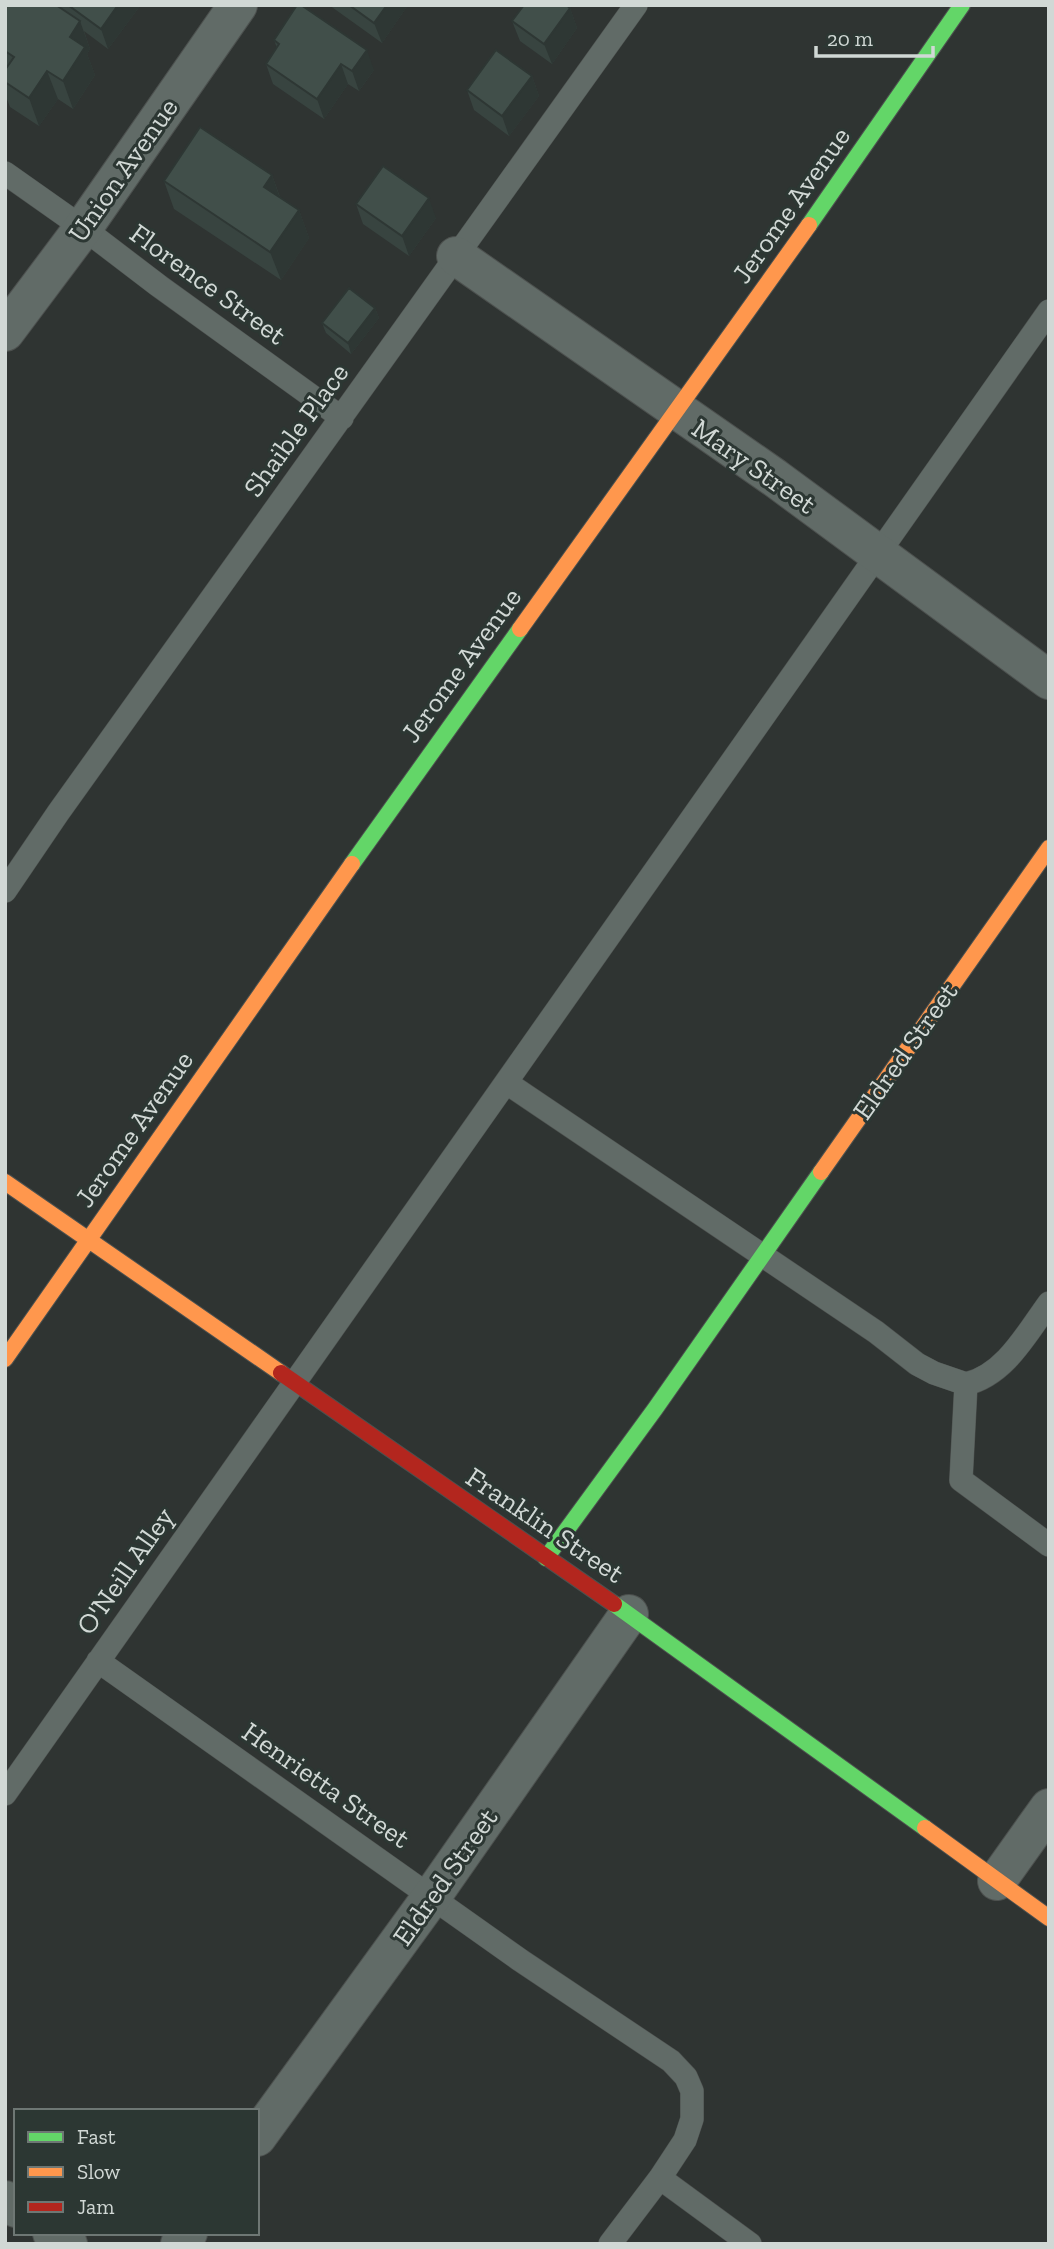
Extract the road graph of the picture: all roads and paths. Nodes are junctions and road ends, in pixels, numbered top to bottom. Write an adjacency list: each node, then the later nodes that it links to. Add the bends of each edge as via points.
1 (238, 5): 5 (street, Union Avenue)
2 (636, 5): 6 (lane, Shaible Place)
3 (962, 5): 9 (street, Jerome Avenue)
4 (5, 173): 5 (lane, Florence Street)
5 (83, 228): 8 (street, Union Avenue); 10 (lane, Florence Street)
6 (456, 256): 9 (street, Mary Street); 10 (lane, Shaible Place)
7 (1049, 311): 11 (lane, O'Neill Alley)
8 (5, 332)
9 (677, 411): 11 (street, Mary Street); 17 (street, Jerome Avenue)
10 (342, 418): 14 (lane, Shaible Place)
11 (877, 555): 12 (street, Mary Street); 15 (lane, O'Neill Alley)
12 (1049, 680)
13 (1049, 848): 18 (street, Eldred Street)
14 (5, 891)
15 (507, 1083): 18 (lane); 21 (lane, O'Neill Alley)
16 (5, 1182): 17 (street, Franklin Street)
17 (89, 1240): 20 (street, Jerome Avenue); 21 (street, Franklin Street)
18 (762, 1254): 22 (lane, via 917,1364); 24 (street, Eldred Street)
19 (1049, 1303): 22 (lane, via 1001,1366)
20 (5, 1359)
21 (294, 1384): 24 (street, Franklin Street); 26 (lane, O'Neill Alley)
22 (966, 1384): 23 (lane, via 961,1480)
23 (1049, 1545)
24 (547, 1558): 25 (street, Franklin Street)
25 (629, 1614): 29 (street, Franklin Street); 30 (street, Eldred Street)
26 (98, 1661): 27 (lane, O'Neill Alley); 30 (lane, Henrietta Street)
27 (5, 1794)
28 (1049, 1808): 29 (street)
29 (997, 1881): 31 (street, Franklin Street)
30 (432, 1896): 32 (street, Eldred Street); 33 (lane, Henrietta Street, via 671,2061 686,2077 692,2091 692,2119 685,2140)
31 (1049, 1918)
32 (259, 2134)
33 (660, 2178): 34 (lane, Henrietta Street); 35 (lane)
34 (610, 2244)
35 (750, 2244)

